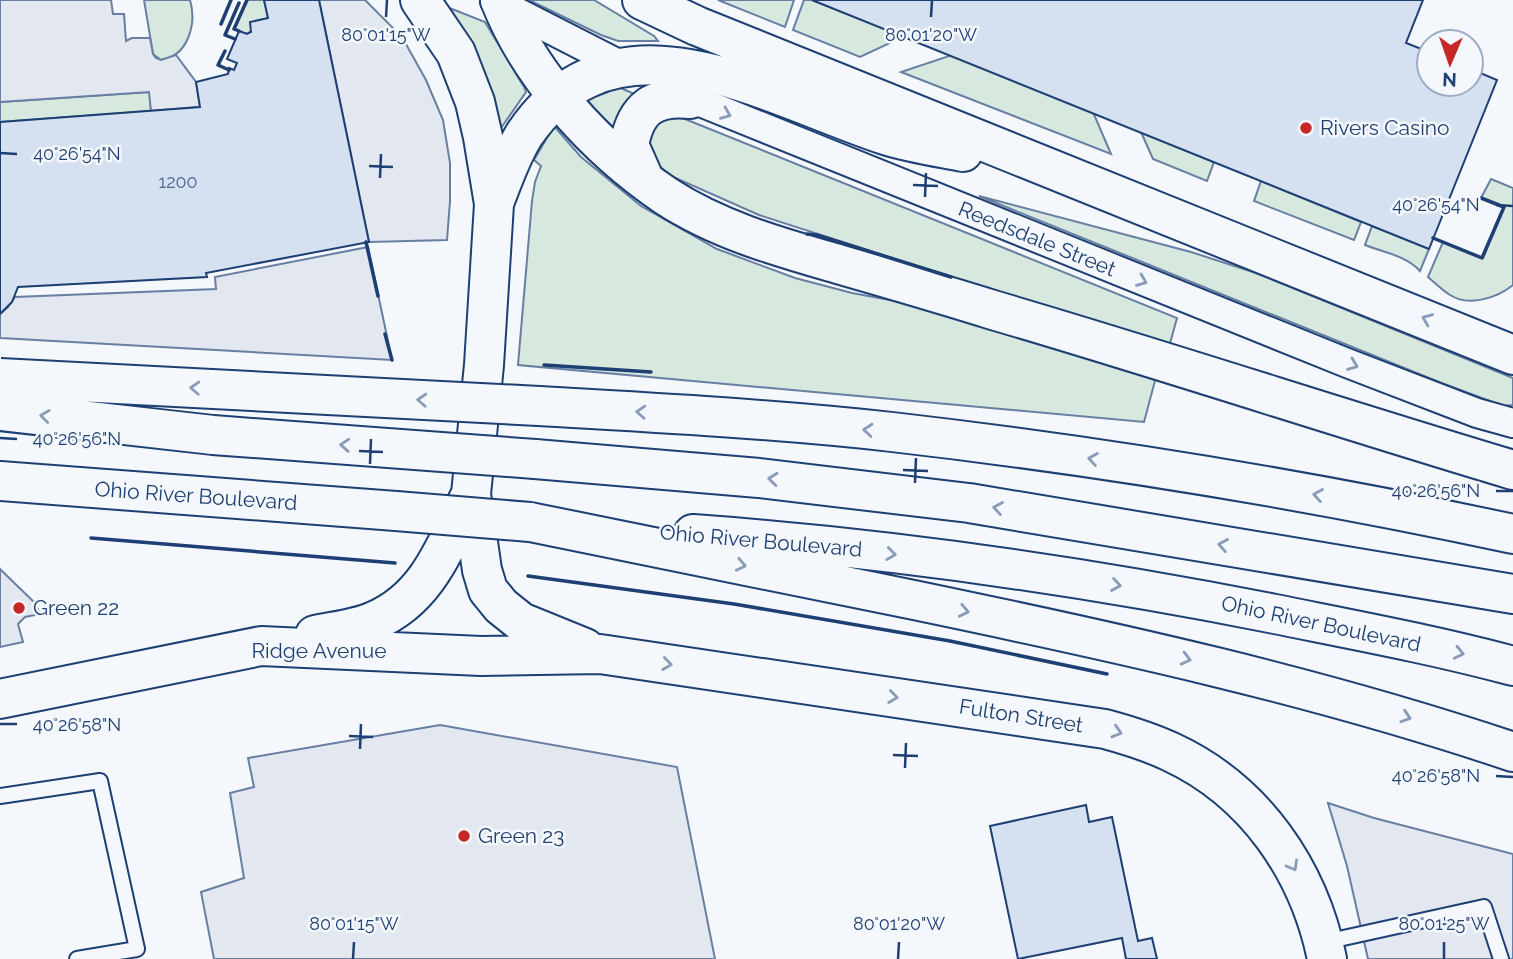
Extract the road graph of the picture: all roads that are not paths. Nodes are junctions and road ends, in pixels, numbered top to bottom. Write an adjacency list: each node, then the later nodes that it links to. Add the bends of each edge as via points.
1 (420, 0): 9 (main road, via 456,53 475,102)
2 (642, 0): 7 (main road)
3 (498, 1): 4 (street, Reedsdale Street); 5 (main road)
4 (620, 65): 5 (main road, via 594,72); 6 (street, Reedsdale Street); 7 (main road, via 662,61 713,69 887,136)
5 (556, 94): 8 (main road, via 579,122); 9 (main road, via 523,137)
6 (690, 99): 8 (main road, via 662,99 638,116 629,145); 14 (street, Reedsdale Street, one-way to 14, via 1334,358 1477,414)
7 (1058, 172): 10 (main road, one-way to 7)
8 (644, 179): 15 (main road, via 738,232 789,250)
9 (494, 204): 17 (main road)
10 (1495, 336): 11 (main road)
11 (1513, 355)
12 (0, 378): 18 (main road, one-way to 12, bridge, via 1059,453 891,432 727,417)
13 (0, 411): 22 (main road, one-way to 13, bridge, via 930,498 759,478 213,435)
14 (1513, 423)
15 (1513, 470)
16 (0, 481): 19 (main road, Ohio River Boulevard, bridge)
17 (471, 494): 23 (main road, via 426,582 397,610 372,622); 24 (main road, via 488,590 521,622)
18 (1385, 507): 20 (main road); 21 (main road)
19 (530, 522): 25 (main road, Ohio River Boulevard, one-way to 25, via 716,535 1036,572 1206,600); 27 (main road, one-way to 27, via 1177,657 1393,713)
20 (1513, 534)
21 (1513, 547)
22 (1513, 594)
23 (261, 646): 24 (main road, Ridge Avenue, via 481,656); 26 (main road, Ridge Avenue)
24 (600, 654): 29 (main road, Fulton Street, one-way to 29, via 1070,722 1172,752 1235,793 1261,818 1299,875)
25 (1513, 666)
26 (0, 699)
27 (1513, 752)
28 (0, 796): 30 (lane, via 100,781 136,949)
29 (1326, 951): 31 (lane, via 1484,907)
30 (77, 959)
31 (1501, 959)

